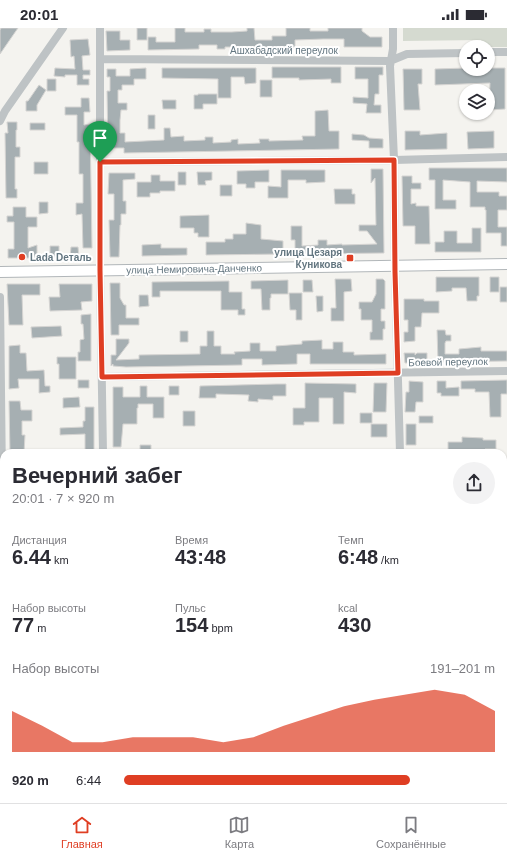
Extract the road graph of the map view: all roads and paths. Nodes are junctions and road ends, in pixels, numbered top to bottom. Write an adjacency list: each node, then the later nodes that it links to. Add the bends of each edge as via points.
1 (63, 28): 9 (street)
2 (100, 28): 7 (street)
3 (393, 28): 8 (street)
4 (495, 52): 5 (street)
5 (507, 52)
6 (459, 53): 8 (street, Ашхабадский переулок, via 407,54)
7 (101, 59): 8 (street, Ашхабадский переулок); 13 (street)
8 (390, 61): 12 (street)
9 (2, 110): 10 (street)
10 (0, 121)
11 (507, 157): 12 (street)
12 (394, 160): 13 (street); 15 (street)
13 (100, 162): 16 (street)
14 (507, 264): 15 (main road, улица Немировича-Данченко)
15 (394, 265): 16 (main road, улица Немировича-Данченко); 20 (street)
16 (100, 270): 17 (main road, улица Немировича-Данченко); 21 (street)
17 (0, 272)
18 (0, 297): 22 (street)
19 (507, 371): 20 (street, Боевой переулок)
20 (398, 373): 21 (street, Боевой переулок); 24 (street)
21 (102, 377): 23 (street)
22 (2, 449)
23 (103, 449)
24 (400, 449)

